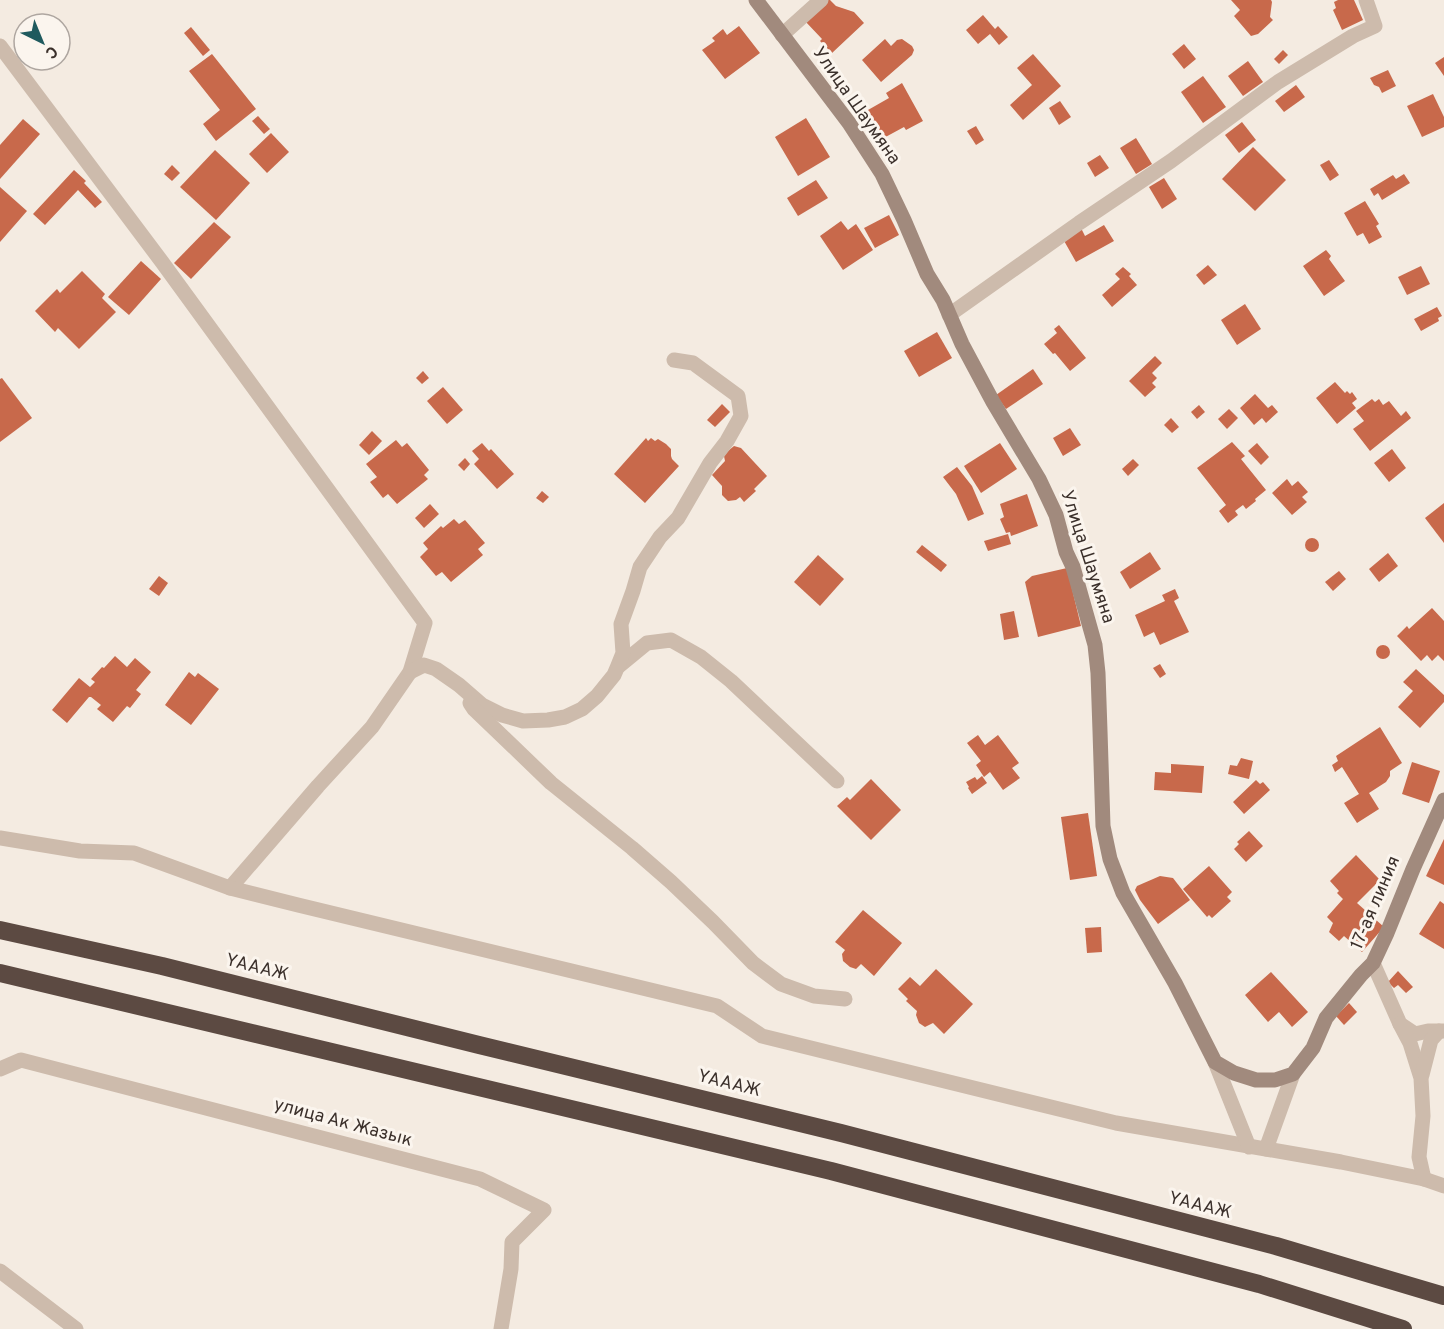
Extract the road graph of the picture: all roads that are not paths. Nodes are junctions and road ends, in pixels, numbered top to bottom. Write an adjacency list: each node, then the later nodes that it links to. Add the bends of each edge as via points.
1 (756, 0): 4 (street, Улица Шаумяна)
2 (821, 0): 4 (street)
3 (1366, 0): 6 (street, via 1376,26 1278,82 1171,162)
4 (782, 35): 6 (street, Улица Шаумяна, via 882,174)
5 (0, 46): 9 (street, via 425,623)
6 (949, 315): 21 (street, Улица Шаумяна, via 1056,515 1095,645 1102,826 1110,859 1123,893)
7 (674, 360): 8 (street, via 693,363 738,396 741,416 678,518 640,567 621,624 623,653)
8 (617, 668): 10 (street, via 582,709 548,720 523,721 502,716); 11 (street, via 647,643 671,639 731,681)
9 (410, 672): 10 (street, via 424,665); 14 (street, via 372,727)
10 (459, 685): 18 (street, via 474,709 551,783 671,882 753,963 781,984 814,996)
11 (837, 781)
12 (1444, 800): 16 (street, 17-ая линия)
13 (0, 838): 14 (street, via 80,850 134,853)
14 (230, 888): 25 (street, via 717,1006 762,1036 1116,1123)
15 (0, 930): 30 (highway, ҮАААЖ, via 162,966 841,1133 1276,1246)
16 (1373, 963): 19 (street); 23 (street, 17-ая линия, via 1326,1018 1313,1048)
17 (0, 973): 33 (highway, via 831,1171 1259,1284)
18 (845, 999)
19 (1400, 1024): 20 (street, via 1415,1034); 24 (street)
20 (1441, 1031): 24 (street, via 1431,1040)
21 (1215, 1062): 23 (street, via 1256,1080 1275,1080); 25 (street)
22 (0, 1069): 32 (street, улица Ак Жазык, via 21,1060 400,1158 480,1179 544,1210 512,1242)
23 (1293, 1074): 26 (street)
24 (1421, 1078): 27 (street, via 1419,1157)
25 (1249, 1147): 26 (street)
26 (1266, 1149): 27 (street)
27 (1424, 1179): 28 (street)
28 (1444, 1186)
29 (0, 1271): 31 (street)
30 (1444, 1296)
31 (76, 1329)
32 (501, 1329)
33 (1403, 1329)

